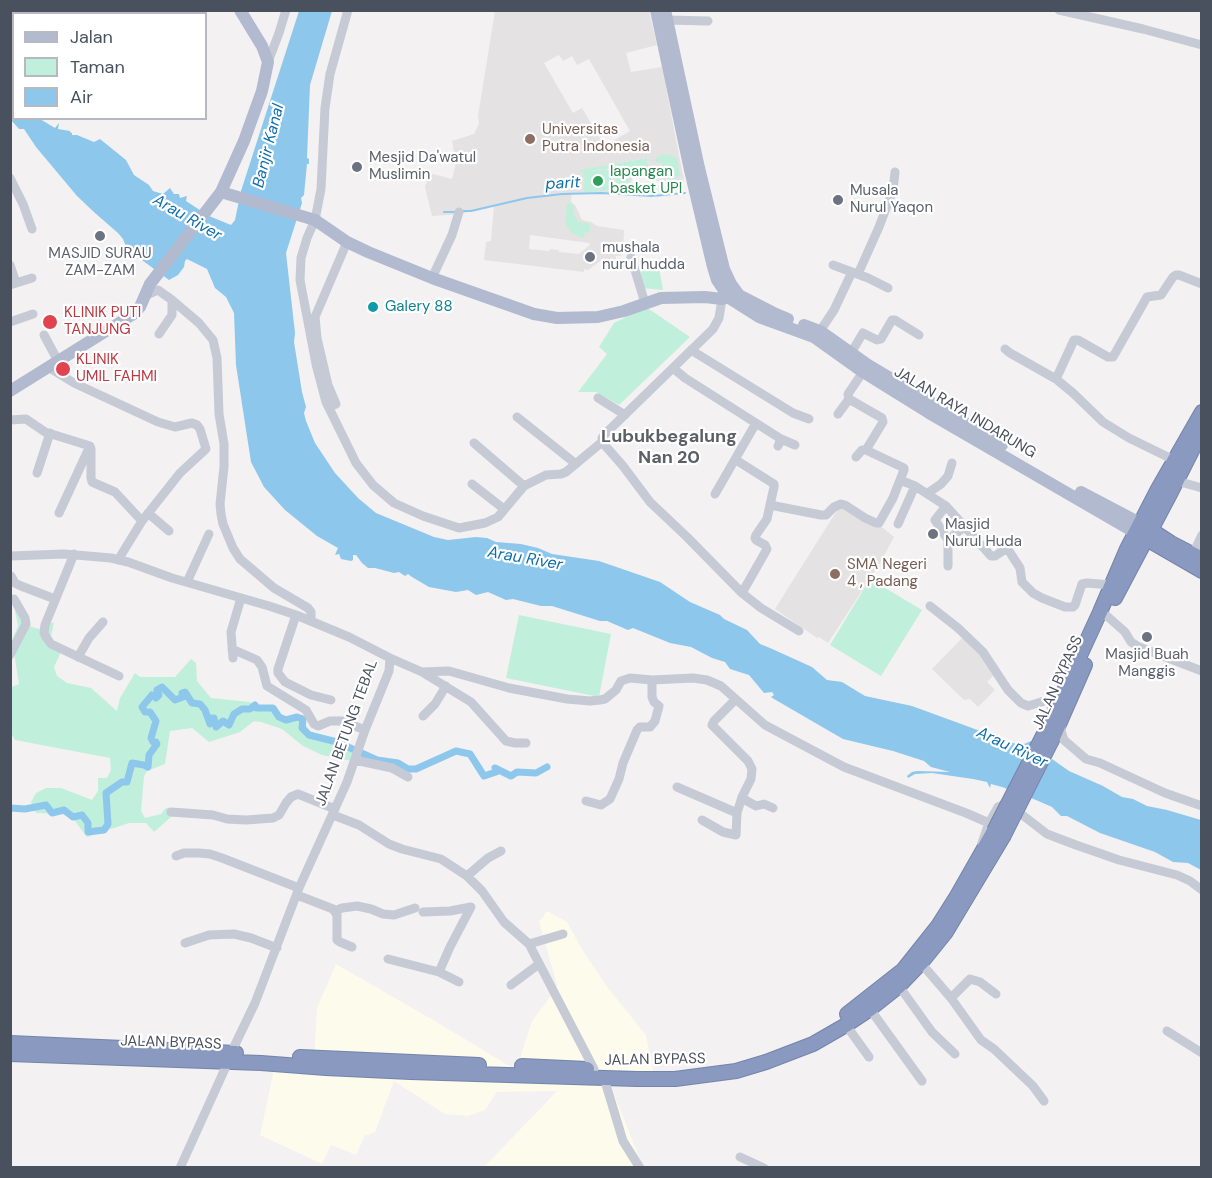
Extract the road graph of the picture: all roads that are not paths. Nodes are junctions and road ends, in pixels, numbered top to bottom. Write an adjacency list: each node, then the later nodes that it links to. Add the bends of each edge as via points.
1 (240, 10): 9 (main road)
2 (286, 10): 9 (street)
3 (348, 10): 15 (street, via 330,74 321,189)
4 (656, 10): 10 (main road)
5 (1059, 10): 8 (street)
6 (666, 15): 7 (street); 10 (main road)
7 (708, 21)
8 (1202, 45)
9 (268, 62): 13 (main road, via 244,141)
10 (694, 169): 21 (main road, JALAN RAYA INDARUNG); 25 (main road, JALAN RAYA INDARUNG)
11 (896, 172): 22 (street, via 879,227)
12 (10, 178): 16 (street)
13 (217, 197): 15 (main road, via 235,197); 29 (main road, via 150,284)
14 (459, 212): 24 (street)
15 (310, 218): 17 (main road); 50 (street, via 300,280)
16 (32, 229)
17 (347, 242): 24 (main road); 50 (street, via 315,317 328,385 336,404)
18 (631, 257): 33 (street)
19 (10, 265): 26 (street)
20 (833, 265): 22 (street)
21 (724, 269): 25 (main road); 31 (main road, JALAN RAYA INDARUNG, via 731,284)
22 (855, 273): 28 (street); 36 (street)
23 (32, 278): 26 (street)
24 (432, 278): 33 (main road, via 534,314 557,318 598,317)
25 (717, 280): 30 (main road); 31 (main road, JALAN RAYA INDARUNG)
26 (13, 284)
27 (1202, 284): 46 (street, via 1179,274 1161,294 1147,297 1113,357 1074,340)
28 (888, 288)
29 (145, 296): 32 (street, via 158,290); 43 (main road, via 135,313)
30 (705, 297): 31 (main road); 33 (main road, via 661,298)
31 (730, 298): 36 (main road, JALAN RAYA INDARUNG); 41 (street, via 713,329); 45 (main road, JALAN RAYA INDARUNG, via 759,317 814,337)
32 (172, 300): 37 (street, via 172,315); 62 (street, via 212,337 218,362)
33 (645, 303)
34 (33, 314): 35 (street)
35 (10, 322)
36 (820, 331): 42 (main road, JALAN RAYA INDARUNG)
37 (159, 334)
38 (44, 335): 43 (street)
39 (919, 335): 42 (street, via 892,320 880,339 863,333)
40 (1005, 349): 46 (street)
41 (691, 350): 44 (street); 55 (street)
42 (851, 354): 45 (main road, JALAN RAYA INDARUNG)
43 (53, 364): 47 (main road); 65 (street, via 74,383 166,425 195,423)
44 (673, 368): 53 (street); 57 (street)
45 (865, 368): 49 (street, via 848,394); 89 (main road, JALAN RAYA INDARUNG)
46 (1056, 379): 69 (street, via 1102,422)
47 (11, 388)
48 (598, 398): 53 (street)
49 (849, 399): 52 (street); 66 (street, via 883,420)
50 (326, 402): 83 (street, via 356,463 394,503 459,528 485,523)
51 (1202, 412): 69 (highway)
52 (838, 414)
53 (625, 415): 60 (street)
54 (517, 417): 71 (street)
55 (809, 419)
56 (10, 420): 59 (street, via 26,419)
57 (756, 423): 63 (street, via 779,442); 68 (street)
58 (1202, 431): 74 (highway)
59 (50, 433): 64 (street); 72 (street)
60 (602, 442): 71 (street); 102 (street, via 650,502)
61 (474, 443): 76 (street)
62 (224, 444): 65 (street); 109 (street, via 220,509 233,548 270,586 309,609)
63 (795, 445)
64 (90, 446): 84 (street); 85 (street, via 92,481 115,492)
65 (206, 449): 85 (street, via 180,473)
66 (866, 450): 67 (street); 73 (street, via 902,466)
67 (856, 457)
68 (736, 459): 80 (street); 81 (street, via 774,484)
69 (1174, 460): 89 (highway)
70 (952, 463): 79 (street, via 945,480)
71 (576, 464): 76 (street, via 566,472 546,475)
72 (37, 473)
73 (900, 480): 77 (street); 81 (street, via 879,524 841,504 826,515)
74 (1177, 481): 78 (street); 89 (highway)
75 (472, 484): 83 (street)
76 (524, 486): 83 (street)
77 (915, 486): 79 (street); 86 (street)
78 (1202, 488)
79 (928, 493): 82 (street)
80 (715, 494)
81 (770, 505): 102 (street, via 767,519 755,538 767,549)
82 (946, 506): 87 (street); 92 (street, via 935,520)
83 (504, 509)
84 (59, 513)
85 (145, 517): 88 (street); 96 (street)
86 (898, 524)
87 (965, 526): 92 (street); 101 (street, via 992,556 1009,551 1020,568 1023,585 1052,603 1072,608 1082,584)
88 (169, 531)
89 (1143, 531): 95 (highway, JALAN RAYA INDARUNG); 98 (highway, JALAN RAYA INDARUNG); 101 (highway, JALAN BYPASS); 108 (highway, JALAN BYPASS)
90 (209, 534): 100 (street)
91 (1202, 535): 95 (street)
92 (948, 540): 97 (street)
93 (74, 554): 94 (street, JALAN BETUNG TEBAL); 96 (street, JALAN BETUNG TEBAL); 105 (street)
94 (10, 556)
95 (1197, 557)
96 (118, 560): 100 (street, JALAN BETUNG TEBAL)
97 (948, 566)
98 (1202, 571)
99 (11, 575): 104 (street); 105 (street, via 21,586)
100 (187, 582): 103 (street, JALAN BETUNG TEBAL)
101 (1112, 583): 120 (highway, JALAN BYPASS)
102 (742, 593): 111 (street)
103 (241, 598): 107 (street, JALAN BETUNG TEBAL); 125 (street, via 232,629 233,653 257,660 267,686 306,710 314,724 342,721)
104 (12, 599): 112 (street, via 26,624)
105 (55, 599): 113 (street, via 44,633 51,644)
106 (930, 606): 120 (street, via 983,652 1021,703 1028,706)
107 (296, 615): 109 (street, JALAN BETUNG TEBAL); 122 (street, via 278,673 285,682)
108 (1107, 616): 115 (street, via 1139,648); 124 (highway, JALAN BYPASS)
109 (311, 621): 114 (street, JALAN BETUNG TEBAL)
110 (102, 622): 113 (street)
111 (799, 632)
112 (10, 655)
113 (78, 657): 117 (street)
114 (390, 658): 116 (street); 125 (street, JALAN BETUNG TEBAL, via 389,671)
115 (1202, 671)
116 (422, 672): 118 (street, via 449,671 509,688 590,701 605,699 621,681); 119 (street)
117 (119, 676)
118 (652, 680): 121 (street, via 707,680); 132 (street, via 652,697 659,706 655,721 650,727 637,730 610,799 601,805)
119 (446, 686): 123 (street); 127 (street, via 471,702 506,741)
120 (1060, 696): 126 (highway, JALAN BYPASS)
121 (735, 699): 131 (street, via 712,725 752,769); 139 (street, via 765,725 844,767 966,813)
122 (331, 700)
123 (423, 716)
124 (1061, 721): 126 (highway, JALAN BYPASS); 133 (street, via 1064,740 1086,759)
125 (365, 730): 128 (street, JALAN BETUNG TEBAL)
126 (1047, 738): 139 (highway, JALAN BYPASS, bridge)
127 (526, 743)
128 (357, 756): 129 (street, via 397,769); 136 (street, JALAN BETUNG TEBAL)
129 (408, 777)
130 (678, 787): 137 (street)
131 (741, 797): 134 (street, via 756,806); 137 (street)
132 (586, 801)
133 (1202, 806)
134 (773, 808)
135 (171, 812): 136 (street, via 213,814 227,819 273,818 298,794)
136 (334, 812): 142 (street, via 389,844 441,859); 145 (street, JALAN BETUNG TEBAL)
137 (737, 813): 138 (street, via 736,835)
138 (702, 820)
139 (995, 830): 143 (street, via 998,807 1012,807 1047,834 1119,860 1177,875); 154 (highway, JALAN BYPASS, via 946,932); 157 (highway, JALAN BYPASS)
140 (501, 851): 142 (street)
141 (176, 856): 145 (street, via 210,854)
142 (466, 876): 144 (street)
143 (1202, 890)
144 (482, 891): 146 (street); 150 (street, via 504,922)
145 (298, 892): 147 (street); 152 (street, JALAN BETUNG TEBAL)
146 (471, 907): 147 (street, via 394,915 357,906); 156 (street)
147 (335, 911): 151 (street, via 337,940)
148 (563, 934): 150 (street)
149 (185, 943): 152 (street, via 209,935 234,934)
150 (529, 944): 155 (street)
151 (352, 947)
152 (276, 948): 171 (street, JALAN BETUNG TEBAL)
153 (388, 959): 156 (street)
154 (921, 963): 157 (highway, JALAN BYPASS); 161 (street)
155 (539, 964): 159 (street); 173 (street)
156 (439, 972): 158 (street)
157 (904, 977): 162 (highway, JALAN BYPASS); 167 (highway, JALAN BYPASS); 170 (street, via 932,1032)
158 (459, 982)
159 (511, 985)
160 (996, 994): 161 (street, via 970,979)
161 (951, 998): 175 (street, via 981,1040 994,1048)
162 (870, 1009): 163 (highway, JALAN BYPASS); 174 (street)
163 (846, 1025): 167 (highway, JALAN BYPASS, via 813,1044); 172 (street)
164 (1167, 1031): 168 (street)
165 (10, 1043): 166 (highway, JALAN BYPASS)
166 (30, 1050): 169 (highway, JALAN BYPASS); 171 (highway, JALAN BYPASS)
167 (782, 1052): 173 (highway, JALAN BYPASS, via 736,1071 713,1075 675,1079)
168 (1202, 1053)
169 (10, 1054)
170 (955, 1054)
171 (229, 1057): 173 (highway, JALAN BYPASS); 177 (street, JALAN BETUNG TEBAL)
172 (869, 1058)
173 (599, 1074): 178 (street, via 623,1141)
174 (922, 1081)
175 (1044, 1101)
176 (740, 1157): 179 (street)
177 (180, 1167)
178 (640, 1167)
179 (764, 1167)

